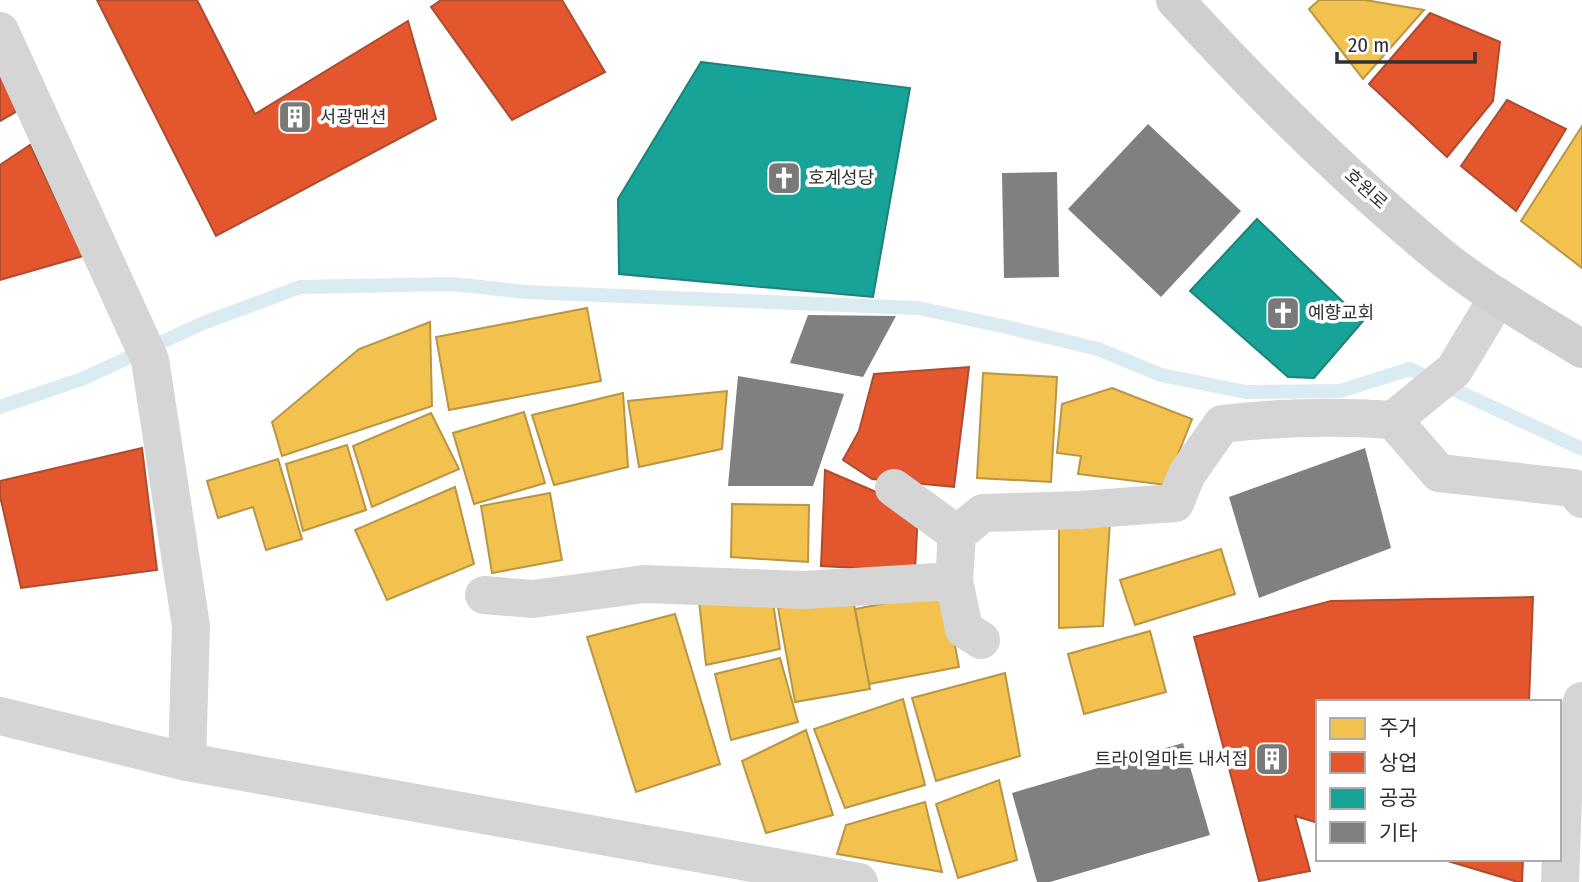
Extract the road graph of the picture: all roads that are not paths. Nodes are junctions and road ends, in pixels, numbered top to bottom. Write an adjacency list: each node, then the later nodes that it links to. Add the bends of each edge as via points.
1 (1175, 0): 3 (street, 호원로, via 1248,80 1346,172 1441,256)
2 (0, 31): 14 (street, via 150,360 191,626)
3 (1498, 297): 4 (street, 호원로); 5 (street, via 1454,370)
4 (1582, 349)
5 (1393, 420): 7 (street, via 1439,473 1573,488); 8 (street, via 1278,417 1222,424 1187,474 1175,503 983,513)
6 (894, 488): 8 (street)
7 (1582, 499)
8 (957, 534): 9 (street)
9 (954, 581): 10 (street, via 804,590 644,584 533,598); 11 (street, via 964,629)
10 (484, 595)
11 (981, 640)
12 (1582, 701): 15 (street, via 1564,769)
13 (0, 716): 14 (street)
14 (187, 762): 17 (street)
15 (1561, 854)
16 (1561, 861): 18 (street)
17 (859, 882)
18 (1560, 882)

